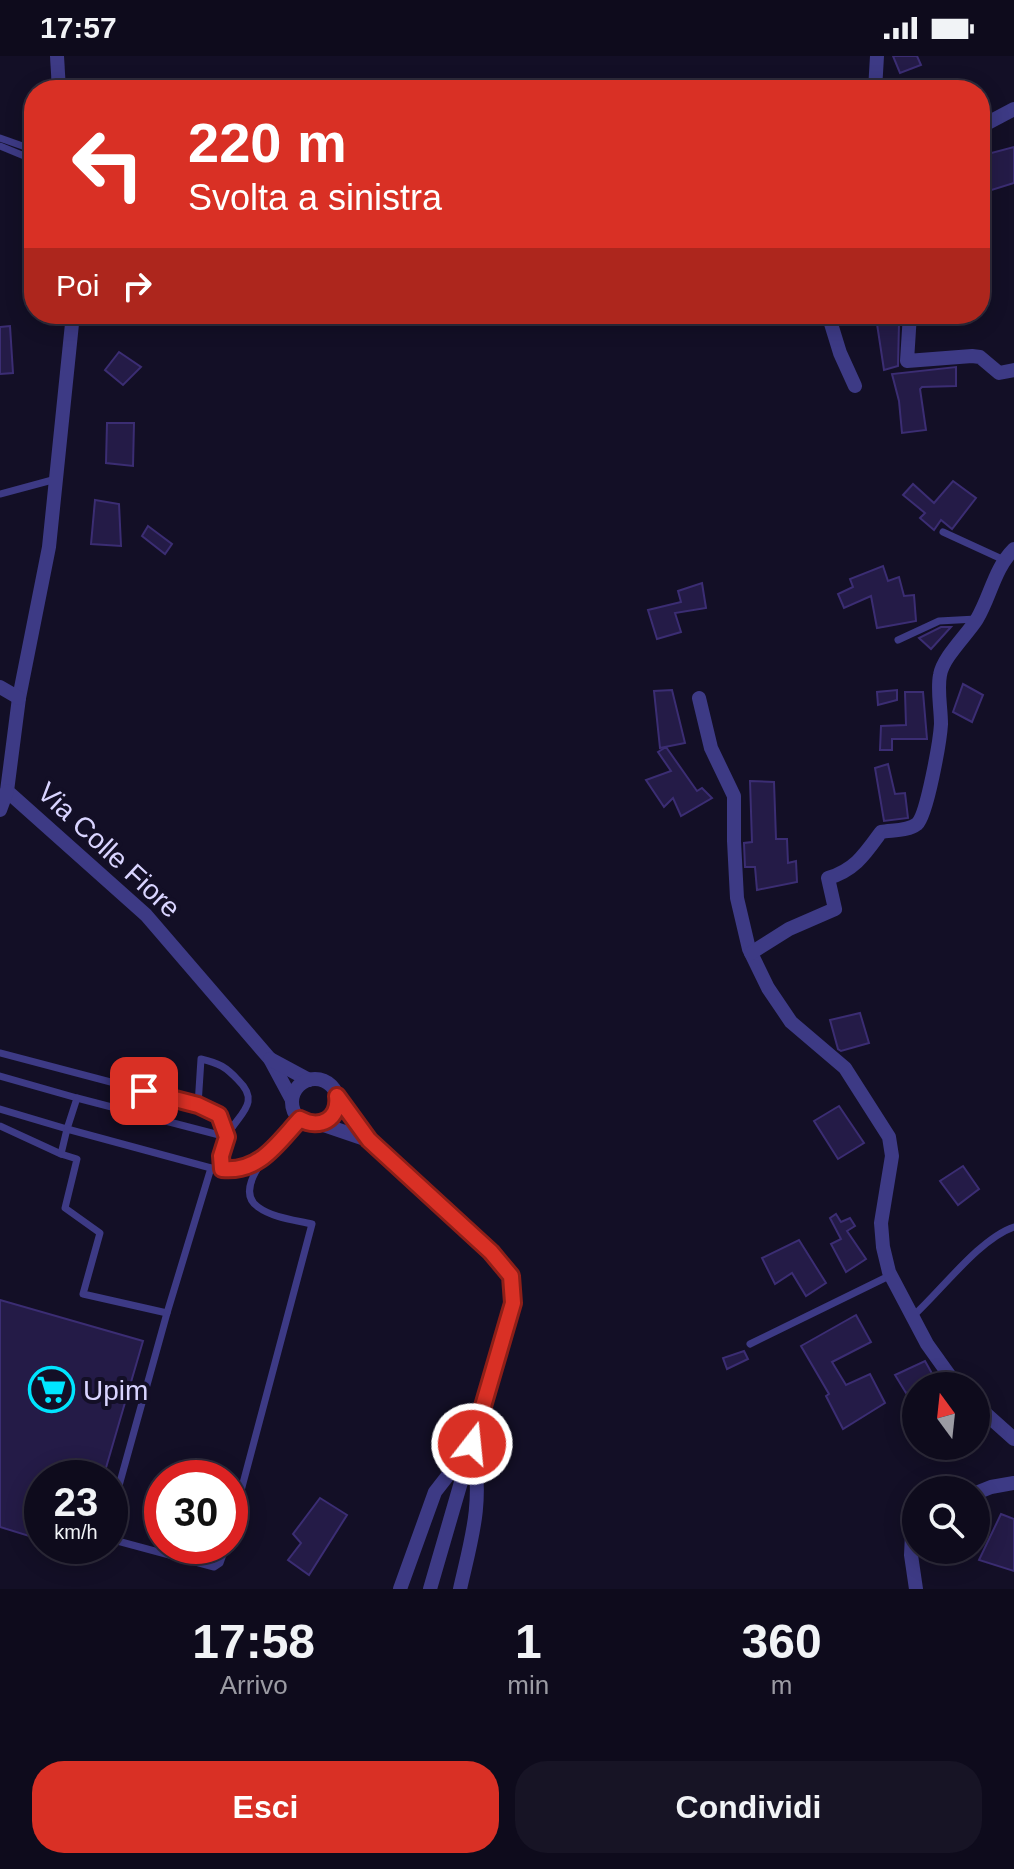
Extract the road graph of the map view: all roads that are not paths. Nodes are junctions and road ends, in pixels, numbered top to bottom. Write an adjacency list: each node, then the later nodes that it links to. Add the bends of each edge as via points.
1 (877, 56): 4 (street)
2 (57, 57): 3 (street)
3 (58, 80)
4 (876, 80)
5 (1014, 109): 6 (street)
6 (990, 122)
7 (0, 138): 9 (lane)
8 (0, 146): 10 (lane)
9 (24, 146)
10 (24, 156)
11 (72, 324): 16 (street, Via Colle Fiore)
12 (831, 324): 15 (street)
13 (909, 324): 14 (street, via 907,361 972,356 999,373)
14 (1014, 370)
15 (855, 386)
16 (56, 479): 17 (lane); 23 (street, Via Colle Fiore, via 49,547)
17 (0, 494)
18 (943, 532): 19 (lane)
19 (1009, 555): 20 (street, via 995,574)
20 (977, 619): 21 (lane, via 939,621); 27 (street, via 940,674 939,746 920,821 881,832 846,872 828,878 835,909)
21 (898, 640)
22 (0, 687): 23 (street)
23 (19, 698): 25 (street, Via Colle Fiore)
24 (699, 698): 27 (street, via 711,748 734,796 737,898)
25 (7, 791): 26 (street); 29 (street, Via Colle Fiore, via 146,915)
26 (0, 810)
27 (751, 953): 48 (street, via 791,1022 845,1068 889,1137 892,1156 881,1223)
28 (0, 1053): 35 (lane)
29 (270, 1059): 31 (street, Via Colle Fiore); 34 (street, Via Colle Fiore)
30 (0, 1076): 33 (lane)
31 (309, 1080): 32 (street, via 328,1083); 34 (street, via 297,1087)
32 (337, 1096): 38 (street, via 333,1116); 42 (street)
33 (77, 1098): 40 (lane); 41 (lane)
34 (292, 1100): 37 (street)
35 (198, 1105): 41 (lane, via 219,1115); 41 (lane, via 201,1059 223,1064 248,1089 249,1103)
36 (0, 1109): 40 (lane)
37 (300, 1119): 38 (street); 44 (lane)
38 (321, 1124): 42 (street)
39 (0, 1126): 43 (lane)
40 (67, 1129): 43 (lane); 45 (lane)
41 (227, 1137): 46 (lane)
42 (369, 1140): 55 (street, via 511,1276 513,1303)
43 (61, 1154): 49 (lane, via 77,1159 65,1208 100,1233 83,1294)
44 (259, 1163): 46 (lane); 57 (lane, via 250,1187 255,1206 312,1224)
45 (211, 1168): 46 (lane); 49 (lane)
46 (222, 1169)
47 (1014, 1227): 50 (lane, via 979,1251)
48 (891, 1275): 50 (street); 51 (lane)
49 (167, 1313): 56 (lane)
50 (912, 1317): 52 (street)
51 (750, 1344)
52 (947, 1372)
53 (990, 1418): 54 (street)
54 (1014, 1439)
55 (472, 1444): 61 (street, via 435,1492); 62 (street); 63 (street, via 478,1512)
56 (126, 1460)
57 (248, 1464)
58 (1014, 1483): 59 (street)
59 (990, 1487)
60 (912, 1564): 64 (street)
61 (400, 1589)
62 (430, 1589)
63 (460, 1589)
64 (916, 1589)

